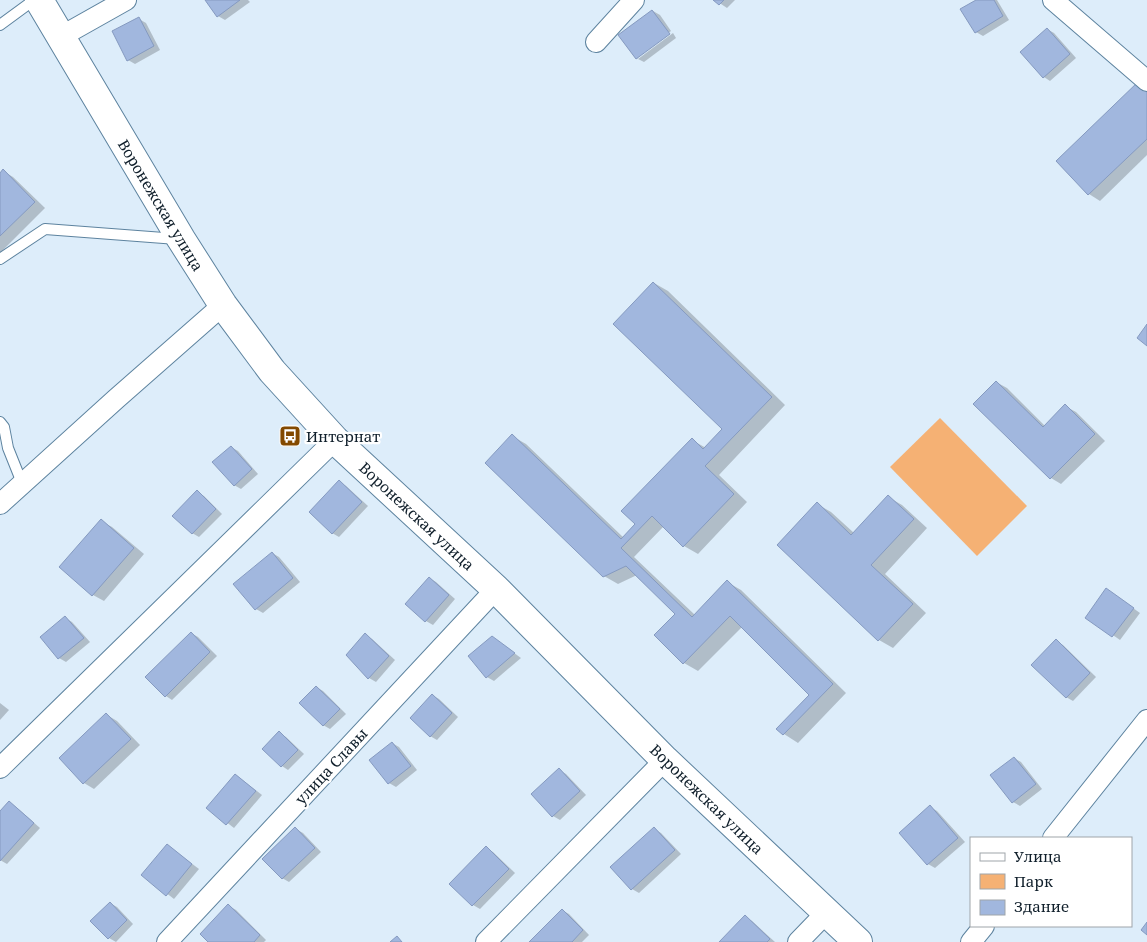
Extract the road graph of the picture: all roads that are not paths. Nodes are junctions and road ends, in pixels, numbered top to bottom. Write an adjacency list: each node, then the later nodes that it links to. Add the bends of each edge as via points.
1 (34, 0): 6 (lane)
2 (39, 0): 7 (street, Воронежская улица)
3 (126, 0): 7 (street)
4 (634, 0): 8 (street)
5 (1053, 0): 9 (street)
6 (0, 26)
7 (62, 36): 10 (street, Воронежская улица)
8 (596, 42)
9 (1147, 81)
10 (181, 239): 11 (lane, via 45,229); 12 (street, Воронежская улица)
11 (0, 259)
12 (223, 305): 14 (street, Воронежская улица, via 272,372); 15 (street)
13 (0, 422): 15 (lane, via 8,448)
14 (335, 440): 16 (street, Воронежская улица); 19 (street)
15 (9, 492)
16 (496, 589): 18 (street, Воронежская улица); 23 (street, улица Славы)
17 (1147, 720): 20 (street)
18 (665, 760): 21 (street, Воронежская улица); 24 (street)
19 (0, 768)
20 (1054, 837)
21 (826, 912): 25 (street); 26 (street, Воронежская улица)
22 (983, 927): 27 (street)
23 (167, 942)
24 (486, 942)
25 (798, 942)
26 (858, 942)
27 (971, 942)

